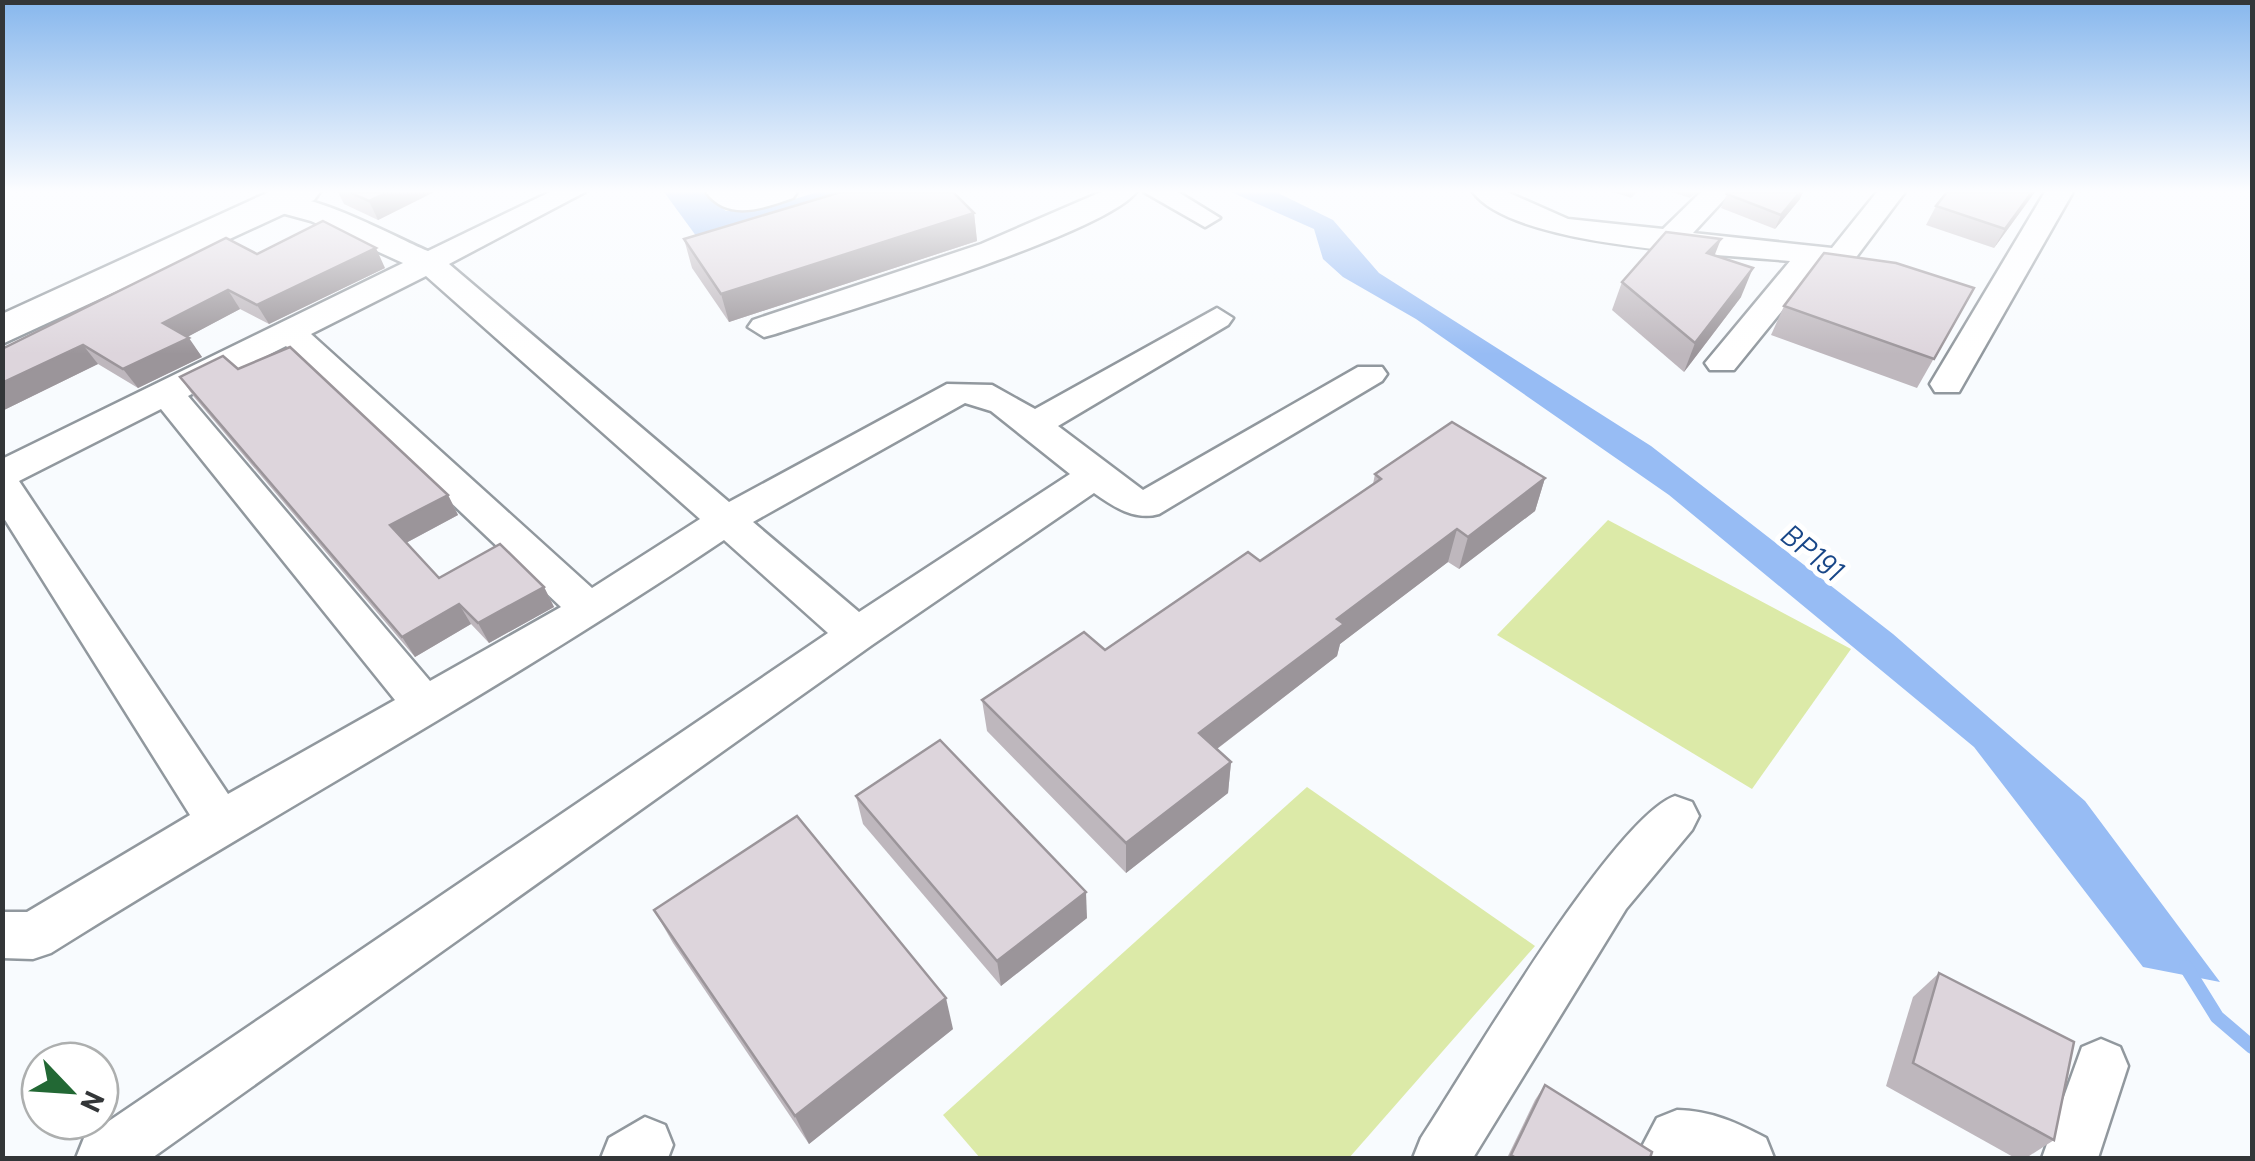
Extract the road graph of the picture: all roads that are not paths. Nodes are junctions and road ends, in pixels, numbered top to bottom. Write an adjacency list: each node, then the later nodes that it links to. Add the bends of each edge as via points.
1 (184, 246): 12 (main road)
2 (391, 246): 9 (street)
3 (463, 246): 9 (street)
4 (998, 246): 11 (street)
5 (1733, 246): 8 (street)
6 (1849, 246): 8 (street, via 1840,258)
7 (2027, 246): 16 (street)
8 (1811, 255): 14 (street)
9 (429, 263): 13 (street); 22 (street)
10 (1217, 318): 18 (street)
11 (764, 327)
12 (2, 332)
13 (292, 334): 17 (street); 23 (street)
14 (1722, 363)
15 (1370, 374): 20 (street, via 1160,501 1135,503)
16 (1947, 384)
17 (168, 395): 19 (street); 25 (street)
18 (1036, 424): 20 (street); 22 (street, via 973,391 959,392)
19 (2, 474)
20 (1095, 476): 24 (street)
21 (2, 484): 27 (street)
22 (726, 522): 23 (street); 24 (street)
23 (590, 610): 25 (street)
24 (856, 634): 30 (street)
25 (424, 704): 27 (street)
26 (1675, 816): 31 (street, via 1609,892)
27 (220, 822): 28 (street, via 33,936)
28 (2, 934)
29 (2101, 1066): 34 (street)
30 (104, 1158)
31 (1441, 1158)
32 (1664, 1158): 33 (street, via 1677,1138 1710,1139)
33 (1746, 1158)
34 (2070, 1158)

